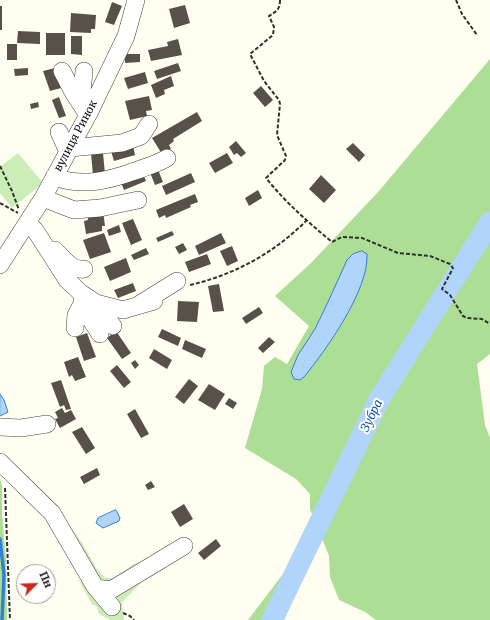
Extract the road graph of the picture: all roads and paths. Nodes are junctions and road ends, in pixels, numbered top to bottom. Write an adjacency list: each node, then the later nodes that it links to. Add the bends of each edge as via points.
1 (136, 0): 7 (street, вулиця Ринок, via 126,36)
2 (280, 0): 17 (path, via 277,12 269,16 274,27 273,35 250,54 280,104 277,136 286,156 266,178)
3 (456, 0): 4 (path, via 462,14)
4 (477, 35)
5 (62, 71): 7 (street)
6 (84, 71): 7 (street)
7 (84, 109): 10 (street, вулиця Ринок)
8 (148, 128): 10 (street, via 122,143)
9 (59, 132): 10 (street)
10 (69, 150): 13 (street, вулиця Ринок)
11 (166, 158): 13 (street, via 101,182 75,182)
12 (0, 166): 18 (path)
13 (54, 177): 14 (street, вулиця Ринок)
14 (43, 198): 15 (street, via 74,210 100,208); 18 (street, вулиця Ринок)
15 (138, 200)
16 (0, 203): 18 (path)
17 (306, 221): 21 (path, via 283,242 242,268); 25 (path, via 332,242 342,237 362,238 398,253 430,256 450,264 452,272 442,289 450,295 463,316 482,319)
18 (27, 223): 19 (street, вулиця Ринок); 20 (street, via 69,264 79,270); 22 (street, via 67,280)
19 (0, 264)
20 (84, 269)
21 (183, 283): 24 (street)
22 (87, 299): 24 (street, via 123,310); 26 (street, via 76,315); 27 (street)
23 (154, 301): 24 (street)
24 (136, 306)
25 (490, 324)
26 (75, 328)
27 (106, 330)
28 (47, 424): 29 (street, via 21,428)
29 (0, 427)
30 (2, 464): 32 (street, via 52,513); 34 (path)
31 (184, 546): 32 (street, via 111,590)
32 (96, 588): 33 (street)
33 (118, 610): 35 (path)
34 (10, 620)
35 (134, 620)

